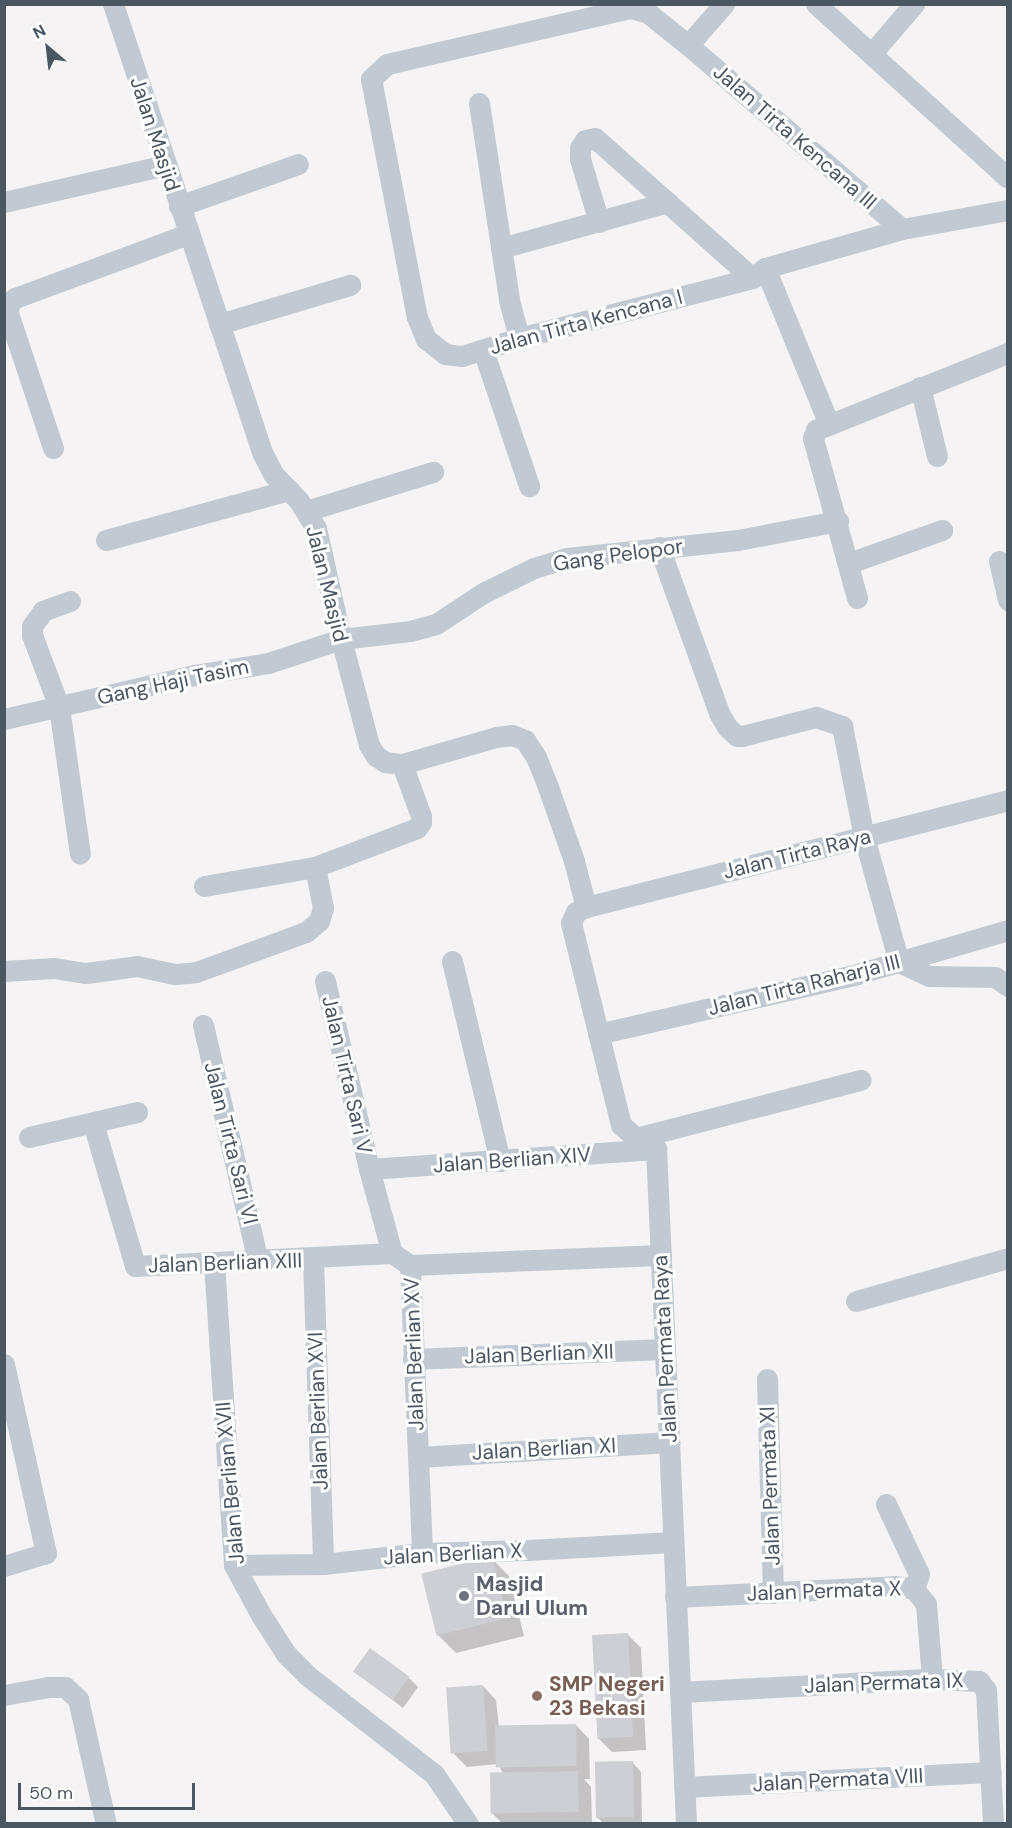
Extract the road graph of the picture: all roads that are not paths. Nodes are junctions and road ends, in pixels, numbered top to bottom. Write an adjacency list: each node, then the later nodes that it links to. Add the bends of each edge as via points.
1 (113, 4): 10 (street, Jalan Masjid)
2 (724, 4): 5 (street)
3 (816, 4): 6 (street)
4 (914, 4): 6 (street)
5 (688, 45): 7 (street, Jalan Tirta Kencana III, via 648,13 630,8 387,64); 17 (street, Jalan Tirta Kencana III)
6 (872, 53): 11 (street)
7 (371, 79): 24 (street, Jalan Tirta Kencana I, via 420,328 432,347 445,354 462,356)
8 (479, 103): 19 (street)
9 (298, 164): 14 (street)
10 (165, 165): 12 (street); 14 (street, Jalan Masjid)
11 (1007, 177)
12 (4, 202)
13 (668, 202): 16 (street); 16 (street, via 595,138 585,140 580,159); 20 (street)
14 (179, 206): 18 (street, Jalan Masjid)
15 (1008, 210): 17 (street, Jalan Tirta Kencana I)
16 (599, 222): 19 (street)
17 (902, 229): 20 (street, Jalan Tirta Kencana I)
18 (188, 234): 22 (street, Jalan Masjid); 28 (street, via 9,303 8,314)
19 (501, 248): 23 (street)
20 (758, 273): 23 (street, Jalan Tirta Kencana I); 27 (street)
21 (350, 285): 22 (street)
22 (219, 324): 32 (street, Jalan Masjid, via 268,465)
23 (519, 338): 24 (street, Jalan Tirta Kencana I)
24 (483, 350): 31 (street)
25 (1008, 353): 26 (street)
26 (920, 387): 27 (street); 29 (street)
27 (829, 423): 34 (street, via 816,430 813,438)
28 (53, 448)
29 (937, 456)
30 (432, 472): 33 (street)
31 (529, 486)
32 (290, 490): 33 (street, Jalan Masjid); 36 (street)
33 (306, 512): 43 (street, Jalan Masjid, via 316,528)
34 (838, 521): 37 (street, Gang Pelopor, via 778,535); 39 (street)
35 (942, 530): 39 (street)
36 (106, 540)
37 (659, 547): 43 (street, Gang Pelopor, via 567,558 534,568 483,593 436,624); 48 (street, via 727,727 742,736 816,717 842,726)
38 (999, 561): 41 (street)
39 (849, 563): 40 (street)
40 (857, 598)
41 (1008, 600)
42 (70, 601): 44 (street, via 43,611 32,626)
43 (341, 639): 44 (street, Gang Haji Tasim, via 268,663 194,675); 46 (street, Jalan Masjid, via 369,745 385,762)
44 (59, 707): 45 (street, Gang Haji Tasim); 49 (street)
45 (4, 719)
46 (402, 764): 50 (street, via 421,816 417,828); 52 (street, via 496,737 512,735 525,740 537,757 548,787)
47 (1008, 800): 48 (street, Jalan Tirta Raya)
48 (864, 837): 52 (street, Jalan Tirta Raya); 55 (street)
49 (80, 854)
50 (315, 867): 51 (street); 56 (street, via 322,908 319,921 306,932 196,972 175,974 137,966 86,973 54,968)
51 (204, 886)
52 (586, 907): 60 (street, via 576,912 571,923)
53 (1008, 930): 55 (street, Jalan Tirta Raharja III)
54 (452, 961): 67 (street)
55 (899, 962): 58 (street, via 929,976 995,977); 60 (street, Jalan Tirta Raharja III)
56 (4, 971)
57 (325, 981): 68 (street, Jalan Tirta Sari V)
58 (1008, 986)
59 (203, 1025): 73 (street, Jalan Tirta Sari VI)
60 (598, 1034): 65 (street, via 621,1125)
61 (861, 1080): 65 (street)
62 (137, 1112): 63 (street)
63 (93, 1123): 64 (street); 74 (street, Jalan Berlian XIII, via 135,1266)
64 (28, 1137)
65 (636, 1138): 66 (street)
66 (656, 1149): 67 (street, Jalan Berlian XIV); 70 (street, Jalan Permata Raya)
67 (500, 1161): 68 (street, Jalan Berlian XIV)
68 (369, 1169): 69 (street, Jalan Berlian XV)
69 (392, 1253): 72 (street, Jalan Berlian XIII); 75 (street, Jalan Berlian XV)
70 (661, 1255): 75 (street); 77 (street, Jalan Permata Raya)
71 (1008, 1258): 76 (street)
72 (313, 1259): 73 (street, Jalan Berlian XIII); 86 (street, Jalan Berlian XVI)
73 (258, 1261): 74 (street, Jalan Berlian XIII)
74 (214, 1263): 87 (street, Jalan Berlian XVII)
75 (410, 1264): 78 (street, Jalan Berlian XV)
76 (856, 1301)
77 (665, 1349): 78 (street, Jalan Berlian XII); 81 (street, Jalan Permata Raya)
78 (413, 1359): 82 (street, Jalan Berlian XV)
79 (4, 1364): 88 (street, via 46,1553)
80 (767, 1378): 90 (street, Jalan Permata XI)
81 (670, 1442): 82 (street, Jalan Berlian XI); 84 (street, Jalan Permata Raya)
82 (418, 1457): 85 (street, Jalan Berlian XV)
83 (886, 1504): 89 (street, via 919,1574)
84 (673, 1542): 85 (street, Jalan Berlian X); 91 (street, Jalan Permata Raya)
85 (422, 1552): 86 (street, Jalan Berlian X)
86 (323, 1564): 87 (street, Jalan Berlian X)
87 (234, 1565): 98 (street, Jalan Berlian XVII, via 286,1654 308,1676 434,1774)
88 (4, 1566)
89 (914, 1589): 90 (street, Jalan Permata X, via 896,1586); 92 (street, Jalan Permata X, via 926,1604)
90 (773, 1593): 91 (street, Jalan Permata X)
91 (675, 1597): 93 (street, Jalan Permata Raya)
92 (932, 1679): 93 (street, Jalan Permata IX); 95 (street, Jalan Permata IX, via 979,1681 984,1685)
93 (680, 1692): 96 (street, Jalan Permata Raya)
94 (4, 1695): 97 (street, via 65,1687 78,1699)
95 (992, 1772): 96 (street, Jalan Permata VIII); 100 (street, Jalan Permata IX)
96 (684, 1787): 99 (street, Jalan Permata Raya)
97 (106, 1824)
98 (468, 1824)
99 (686, 1824)
100 (993, 1824)

